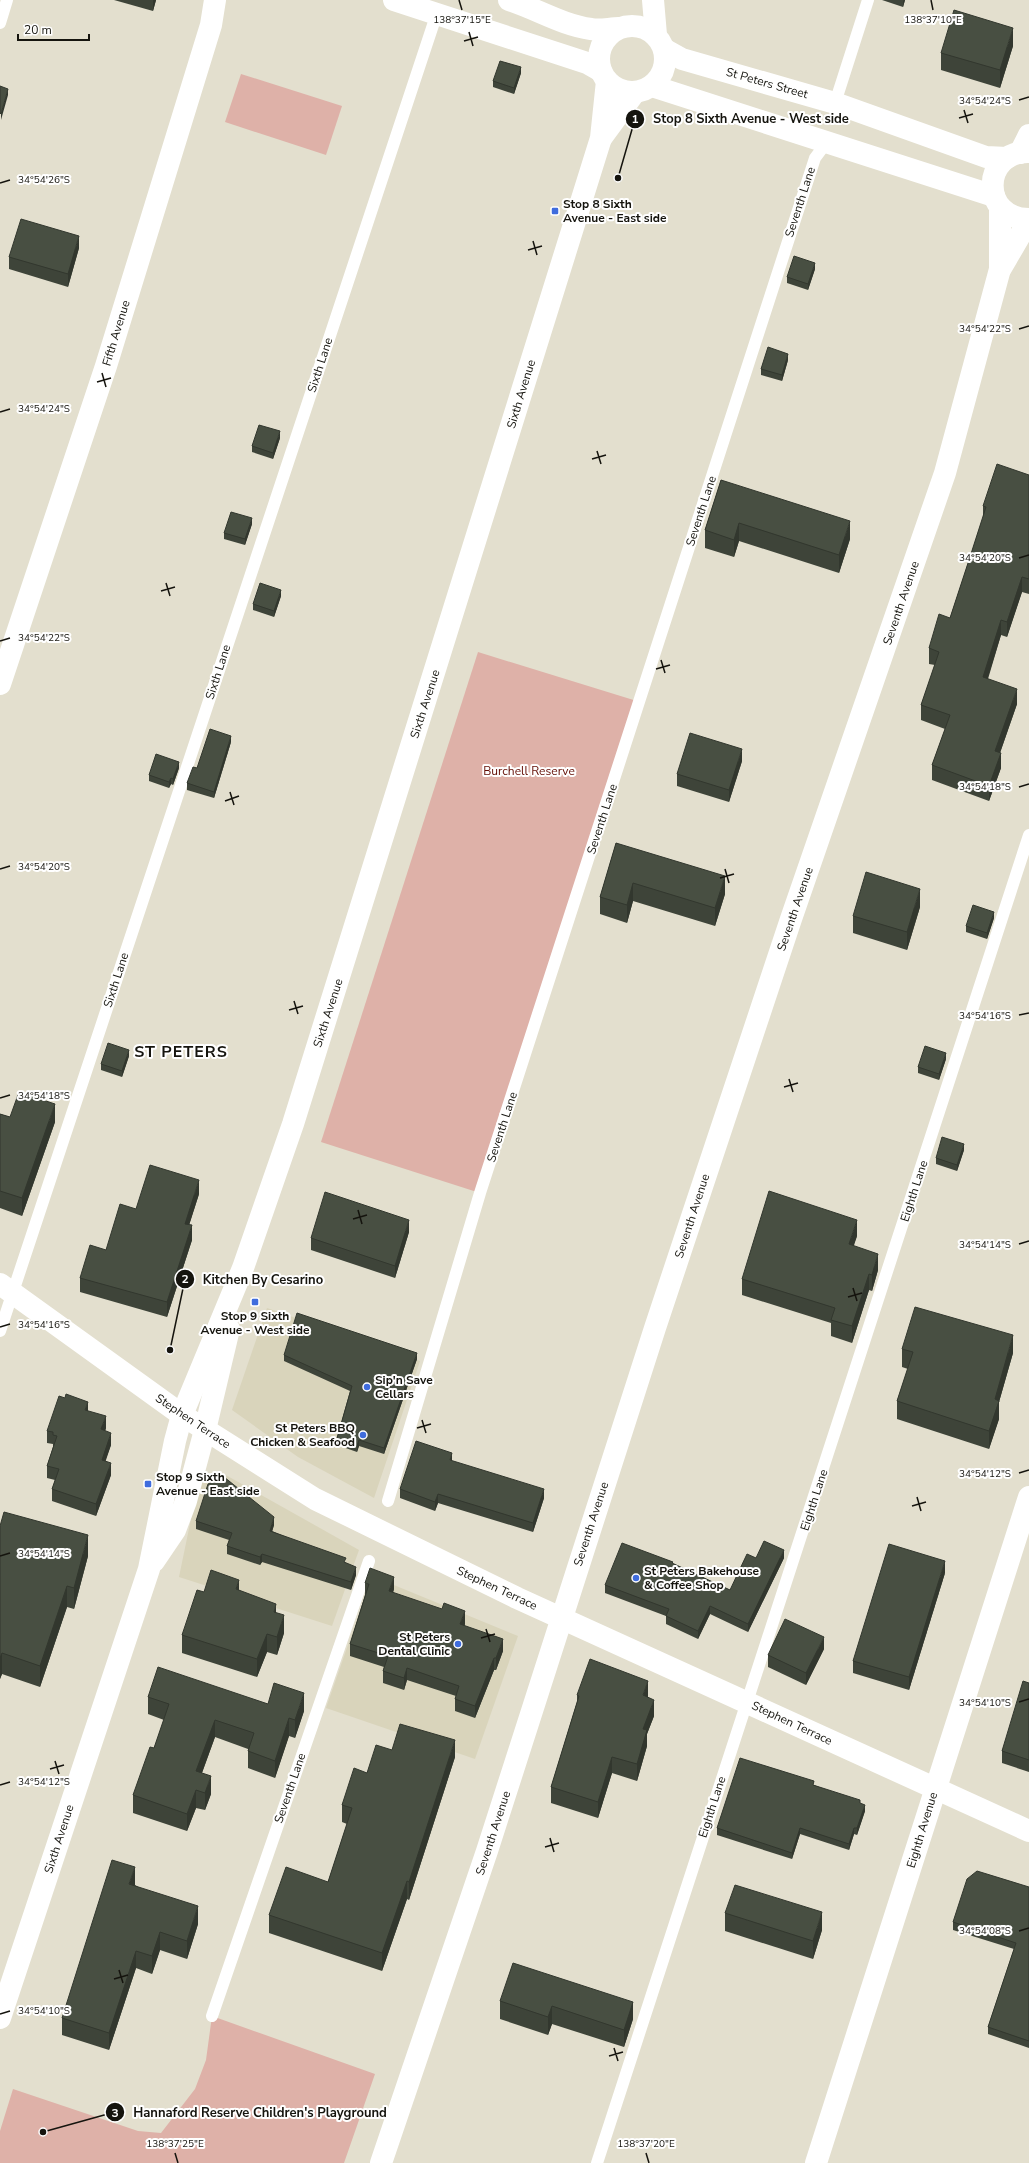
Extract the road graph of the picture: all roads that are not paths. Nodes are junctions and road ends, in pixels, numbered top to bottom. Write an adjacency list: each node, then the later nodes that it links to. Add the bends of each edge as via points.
1 (7, 0): 10 (lane)
2 (215, 0): 11 (street, Fifth Avenue)
3 (228, 0): 11 (street, Fifth Avenue)
4 (394, 0): 9 (street)
5 (509, 0): 12 (street, via 553,19 588,29)
6 (647, 0): 12 (street)
7 (653, 0): 13 (street)
8 (868, 0): 16 (lane)
9 (436, 13): 14 (street, via 587,63); 26 (lane, Sixth Lane)
10 (0, 23)
11 (211, 25): 23 (street, Fifth Avenue, via 106,366)
12 (623, 27): 13 (street, via 648,29); 14 (street, via 609,34 602,43 599,55)
13 (660, 42): 15 (street, via 666,61 662,74); 16 (street, St Peters Street, via 682,59)
14 (604, 76): 15 (street, via 616,88); 17 (street, Sixth Avenue)
15 (643, 89): 17 (street, Sixth Avenue); 18 (street)
16 (835, 103): 19 (street, St Peters Street, via 986,157)
17 (601, 138): 25 (street, Sixth Avenue, via 293,1124)
18 (827, 142): 20 (street); 31 (lane, Seventh Lane, via 815,158 480,1193)
19 (1021, 149): 20 (street, Seventh Avenue, via 996,170 992,182)
20 (997, 202): 21 (street, via 1010,215); 22 (street, Seventh Avenue)
21 (1029, 219): 22 (street, Seventh Avenue)
22 (1000, 269): 34 (street, Seventh Avenue, via 946,474 789,926)
23 (0, 684)
24 (1029, 835): 35 (lane, Eighth Lane)
25 (244, 1268): 28 (street, Sixth Avenue); 29 (street, Sixth Avenue)
26 (6, 1289): 27 (lane, Sixth Lane); 28 (street, Stephen Terrace)
27 (0, 1332)
28 (182, 1415): 29 (street, Stephen Terrace); 33 (street, Sixth Avenue)
29 (205, 1430): 33 (street, Sixth Avenue, via 186,1501 175,1530); 34 (street, Stephen Terrace, via 315,1499 517,1598)
30 (1029, 1497): 36 (street, Eighth Avenue)
31 (388, 1501)
32 (369, 1561): 38 (lane, Seventh Lane)
33 (149, 1569): 39 (street, Sixth Avenue)
34 (562, 1617): 35 (street, Stephen Terrace); 40 (street, Seventh Avenue, via 487,1851)
35 (747, 1702): 36 (street, Stephen Terrace); 41 (lane, Eighth Lane)
36 (935, 1788): 37 (street, Stephen Terrace); 42 (street, Eighth Avenue, via 854,2050)
37 (1029, 1831)
38 (212, 2016)
39 (0, 2018)
40 (381, 2163)
41 (597, 2163)
42 (816, 2163)

